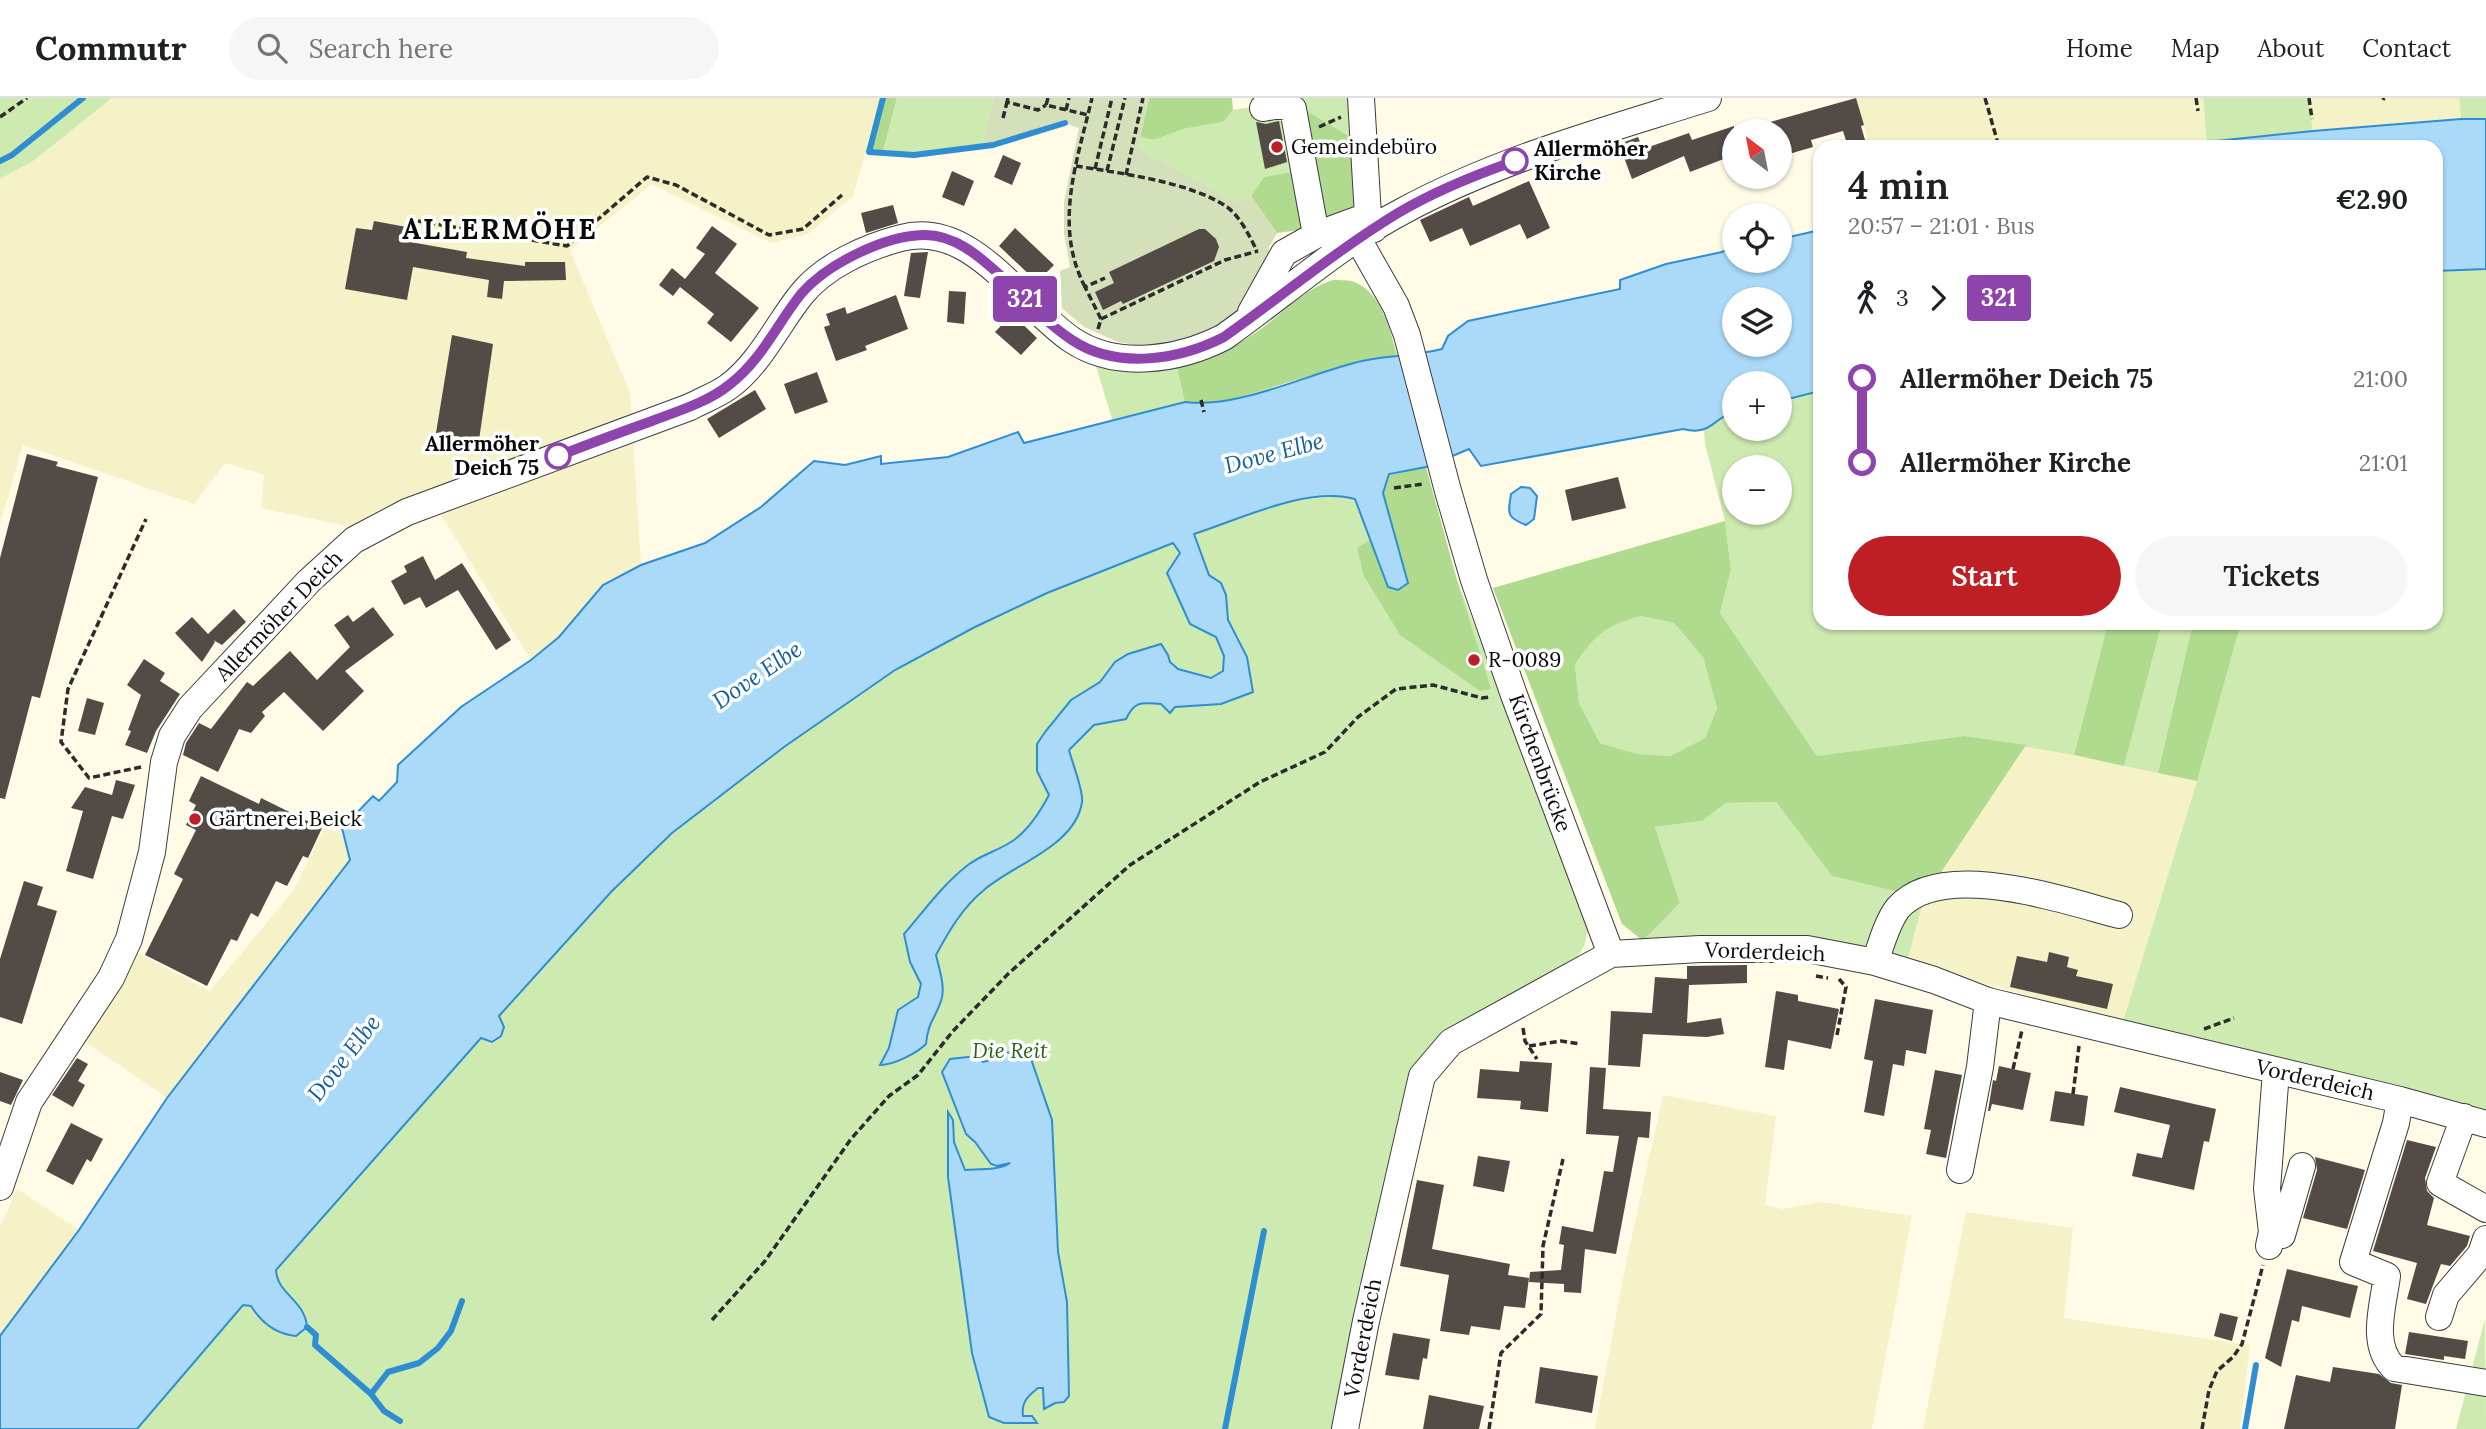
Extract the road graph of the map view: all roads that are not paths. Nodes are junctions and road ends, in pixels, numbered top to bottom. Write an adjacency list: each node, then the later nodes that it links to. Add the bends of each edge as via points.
1 (1708, 98): 4 (street, Allermöher Deich, via 1467,178)
2 (1360, 101): 4 (street)
3 (1263, 107): 5 (street, via 1293,109)
4 (1366, 228): 5 (street); 6 (street, Allermöher Deich); 8 (street, Kirchenbrücke, via 1407,335 1474,580)
5 (1316, 235): 6 (street, via 1284,253)
6 (1246, 322): 16 (street, Allermöher Deich, via 1205,347 1170,356 1130,359 1093,351 1072,340 961,244 925,235 904,237 858,254 817,278 749,367 728,386 691,407 407,512 354,541 301,589 191,708 172,736 152,852 129,939 111,978 29,1102)
7 (2119, 915): 9 (street, via 2016,888 1965,884 1925,890 1898,909)
8 (1611, 954): 9 (street, Vorderdeich, via 1807,949); 21 (street, Vorderdeich, via 1451,1042 1422,1076)
9 (1875, 962): 10 (street, Vorderdeich)
10 (1988, 1001): 11 (street, Vorderdeich); 15 (street)
11 (2276, 1071): 12 (street, Vorderdeich); 14 (street, via 2267,1189 2275,1240)
12 (2400, 1100): 13 (street, Vorderdeich); 20 (street, via 2353,1262 2387,1276 2379,1341 2384,1359 2394,1368)
13 (2475, 1121): 17 (street, via 2440,1183)
14 (2302, 1166)
15 (1960, 1170)
16 (0, 1187)
17 (2486, 1209)
18 (2486, 1239): 19 (street, via 2481,1254 2446,1295)
19 (2439, 1317)
20 (2486, 1384)
21 (1345, 1429)

